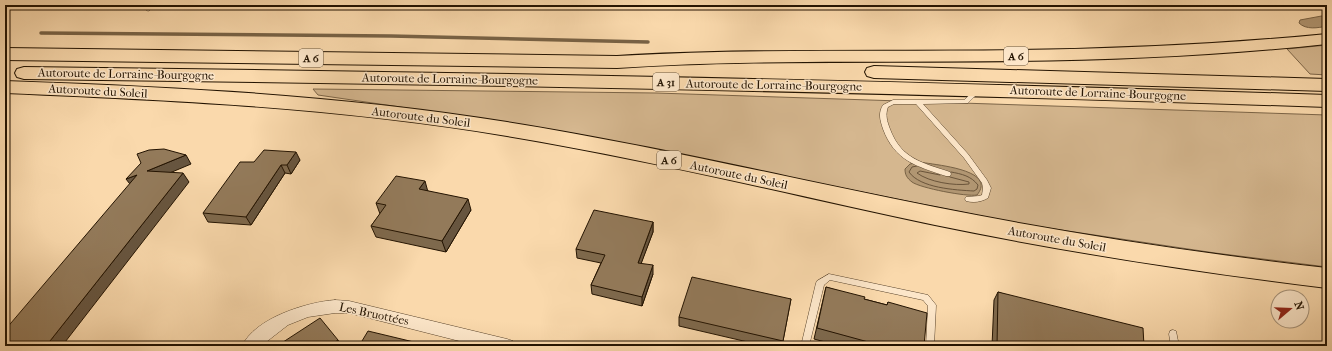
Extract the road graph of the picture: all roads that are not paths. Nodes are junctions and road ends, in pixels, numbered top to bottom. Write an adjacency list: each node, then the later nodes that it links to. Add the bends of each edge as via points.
1 (1327, 39): 3 (highway, A 6, via 1222,49 1113,54 705,57)
2 (5, 54): 3 (highway, A 6)
3 (617, 62): 5 (highway, Autoroute de Lorraine-Bourgogne / A 31, via 706,68)
4 (5, 73): 7 (highway, Autoroute de Lorraine-Bourgogne / A 31)
5 (1327, 85)
6 (5, 87): 12 (highway, Autoroute du Soleil / A 6, via 266,101 464,122 606,147 1069,241 1193,262)
7 (978, 90): 8 (highway, Autoroute de Lorraine-Bourgogne / A 31); 9 (lane, via 966,102)
8 (1327, 101)
9 (918, 102): 10 (lane, via 893,102 885,106 883,114 891,143 896,150 912,160); 11 (lane, via 966,156 985,182 985,196 980,199)
10 (948, 174)
11 (969, 199)
12 (1327, 278)
13 (1173, 334): 18 (lane)
14 (250, 346): 15 (street, Les Bruottées, via 280,322 299,313 335,305)
15 (507, 346)
16 (805, 346): 17 (lane, via 820,283 829,277 926,297 932,305)
17 (930, 346)
18 (1175, 346)

